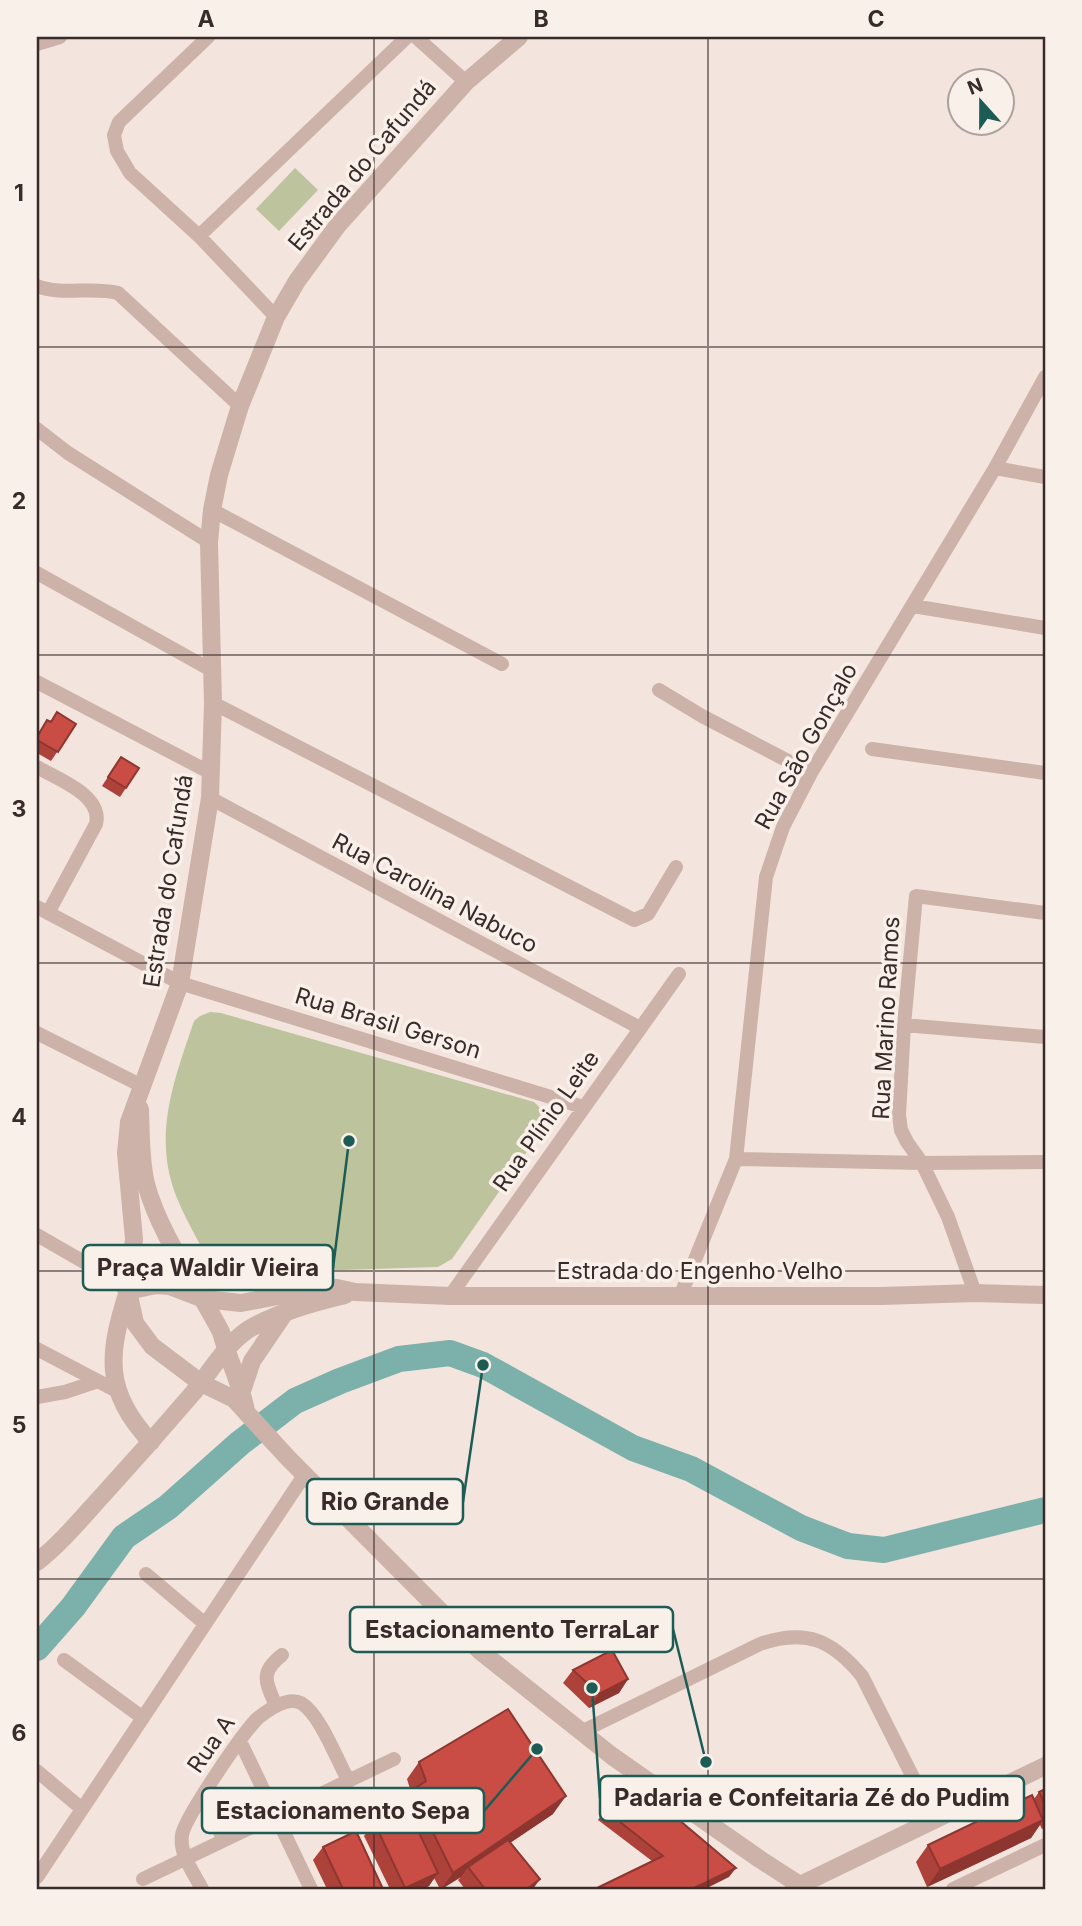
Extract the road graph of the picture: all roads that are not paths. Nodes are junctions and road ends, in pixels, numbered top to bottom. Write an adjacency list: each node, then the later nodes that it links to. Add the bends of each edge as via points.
1 (60, 37): 6 (street)
2 (208, 37): 8 (street, via 119,122 114,135 130,173)
3 (407, 37): 8 (street)
4 (416, 37): 7 (street)
5 (519, 37): 7 (street, Estrada do Cafundá)
6 (37, 44)
7 (466, 82): 10 (street, Estrada do Cafundá, via 338,225)
8 (199, 236): 10 (street)
9 (37, 286): 12 (street, via 118,293)
10 (276, 317): 12 (street, Estrada do Cafundá)
11 (1045, 377): 14 (street, Rua São Gonçalo)
12 (240, 406): 16 (street, Estrada do Cafundá)
13 (37, 429): 17 (street)
14 (995, 468): 15 (street); 19 (street, Rua São Gonçalo)
15 (1045, 477)
16 (212, 510): 17 (street, Estrada do Cafundá); 21 (street)
17 (209, 542): 22 (street, Estrada do Cafundá)
18 (37, 573): 22 (street)
19 (913, 606): 20 (street); 29 (street, Rua São Gonçalo)
20 (1045, 628)
21 (502, 664)
22 (211, 670): 25 (street, Estrada do Cafundá)
23 (37, 682): 28 (street)
24 (659, 690): 29 (street)
25 (213, 703): 28 (street, Estrada do Cafundá); 32 (street, via 634,920 648,914)
26 (872, 749): 30 (street)
27 (37, 767): 33 (street, via 90,800 98,816)
28 (211, 773): 31 (street, Estrada do Cafundá)
29 (811, 773): 43 (street, Rua São Gonçalo, via 783,827 766,877)
30 (1045, 773)
31 (210, 798): 36 (street, Estrada do Cafundá); 38 (street, Rua Carolina Nabuco)
32 (677, 867)
33 (42, 910): 36 (street, Rua Brasil Gerson)
34 (1045, 913): 37 (street, Rua Marino Ramos, via 916,896)
35 (679, 974): 38 (street, Rua Plínio Leite)
36 (180, 983): 41 (street, Estrada do Cafundá); 42 (street, Rua Brasil Gerson)
37 (904, 1026): 40 (street); 45 (street, Rua Marino Ramos, via 899,1115 901,1130)
38 (640, 1028): 42 (street, Rua Plínio Leite)
39 (37, 1033): 41 (street)
40 (1045, 1037)
41 (141, 1090): 47 (street, Estrada do Cafundá, via 130,1122 127,1153 134,1239); 53 (street, Estrada do Cafundá, via 145,1183 163,1227)
42 (583, 1107): 52 (street, Rua Plínio Leite)
43 (736, 1159): 45 (street); 50 (street, Rua São Gonçalo)
44 (1045, 1162): 45 (street)
45 (922, 1163): 49 (street, Rua Marino Ramos, via 948,1217)
46 (37, 1235): 47 (street)
47 (128, 1291): 53 (street, Estrada do Engenho Velho, via 170,1286); 58 (street, Estrada do Cafundá, via 141,1333); 59 (street, via 114,1346)
48 (355, 1292): 52 (street, Estrada do Engenho Velho); 53 (street, Estrada do Engenho Velho, via 319,1288 242,1303); 54 (street, Estrada do Engenho Velho)
49 (975, 1293): 50 (street, Estrada do Engenho Velho); 51 (street, Estrada do Engenho Velho)
50 (681, 1294): 52 (street, Estrada do Engenho Velho)
51 (1045, 1295)
52 (450, 1296)
53 (204, 1299): 56 (street, Estrada do Cafundá)
54 (285, 1312): 56 (street, Estrada do Engenho Velho, via 250,1329); 60 (street, via 253,1361)
55 (37, 1349): 57 (street)
56 (225, 1349): 58 (street, Estrada do Engenho Velho); 60 (street, Estrada do Cafundá)
57 (98, 1381): 59 (street); 61 (street)
58 (201, 1384): 62 (street, Estrada do Cafundá, via 234,1399); 63 (street, Estrada do Engenho Velho)
59 (117, 1391): 63 (street)
60 (242, 1391): 62 (street, Estrada do Cafundá)
61 (37, 1397)
62 (251, 1417): 64 (street, Estrada do Cafundá)
63 (151, 1442): 65 (street, Estrada do Engenho Velho)
64 (305, 1474): 67 (street); 72 (street, Estrada do Cafundá, via 480,1651)
65 (37, 1562)
66 (146, 1574): 67 (street)
67 (204, 1623): 71 (street)
68 (282, 1655): 70 (street, via 266,1676)
69 (64, 1660): 71 (street)
70 (276, 1706): 73 (street, Rua A, via 258,1718); 77 (street, via 289,1701 308,1709)
71 (143, 1718): 78 (street)
72 (580, 1732): 80 (street, via 760,1644 781,1637 803,1637 829,1645 862,1676); 85 (street, Estrada do Cafundá)
73 (240, 1741): 79 (street); 82 (street, Rua A, via 184,1826)
74 (394, 1759): 77 (street)
75 (1045, 1766): 80 (street)
76 (37, 1772): 78 (street)
77 (348, 1780): 79 (street)
78 (82, 1809): 83 (street)
79 (276, 1814): 82 (street); 87 (street)
80 (934, 1819): 85 (street)
81 (1045, 1845): 88 (street)
82 (184, 1852): 84 (street); 86 (street)
83 (37, 1877)
84 (143, 1879)
85 (800, 1888)
86 (202, 1889)
87 (312, 1889)
88 (953, 1889)

